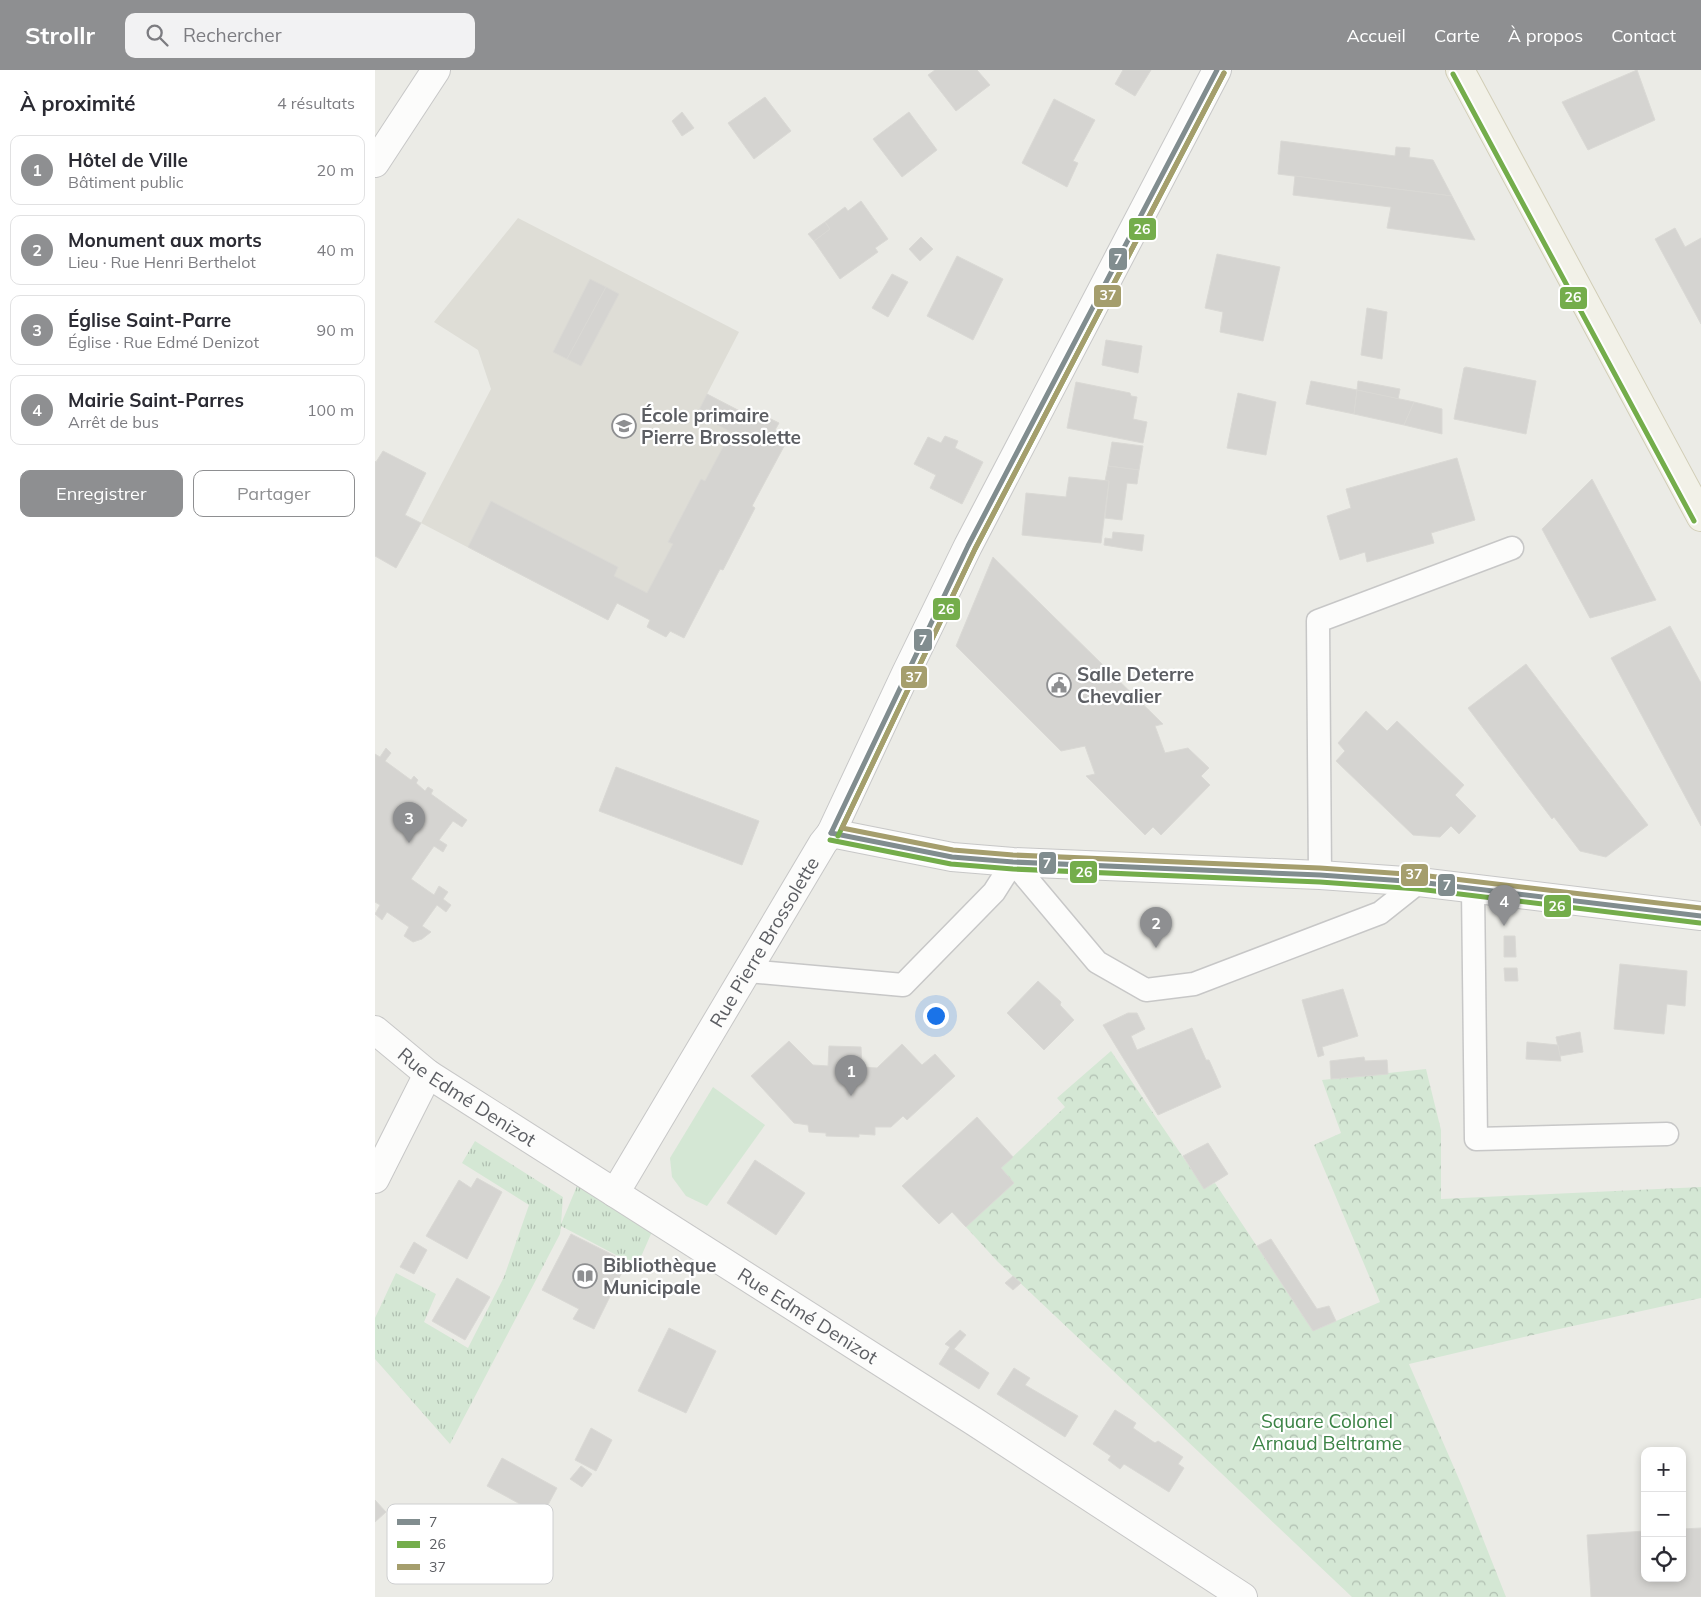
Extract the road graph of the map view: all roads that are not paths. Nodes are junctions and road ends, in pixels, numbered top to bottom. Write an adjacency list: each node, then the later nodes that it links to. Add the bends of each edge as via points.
1 (436, 70): 4 (street)
2 (1217, 70): 7 (street, Rue Pierre Brossolette, via 968,546)
3 (1460, 70): 5 (main road)
4 (375, 163)
5 (1701, 518)
6 (1512, 548): 9 (lane, via 1319,621)
7 (831, 833): 8 (street, via 952,857); 13 (street, Rue Pierre Brossolette)
8 (1013, 862): 9 (street); 10 (lane, via 1097,962 1146,990 1194,984 1380,913); 13 (lane, via 995,892 903,986)
9 (1320, 875): 10 (street)
10 (1419, 882): 11 (street)
11 (1473, 888): 12 (street); 16 (lane, via 1477,1139)
12 (1701, 916)
13 (748, 971): 18 (street, Rue Pierre Brossolette)
14 (375, 1030): 15 (street, Rue Edmé Denizot)
15 (428, 1074): 17 (street); 18 (street, Rue Edmé Denizot)
16 (1667, 1134)
17 (375, 1179)
18 (615, 1192): 19 (street, Rue Edmé Denizot)
19 (1243, 1597)

